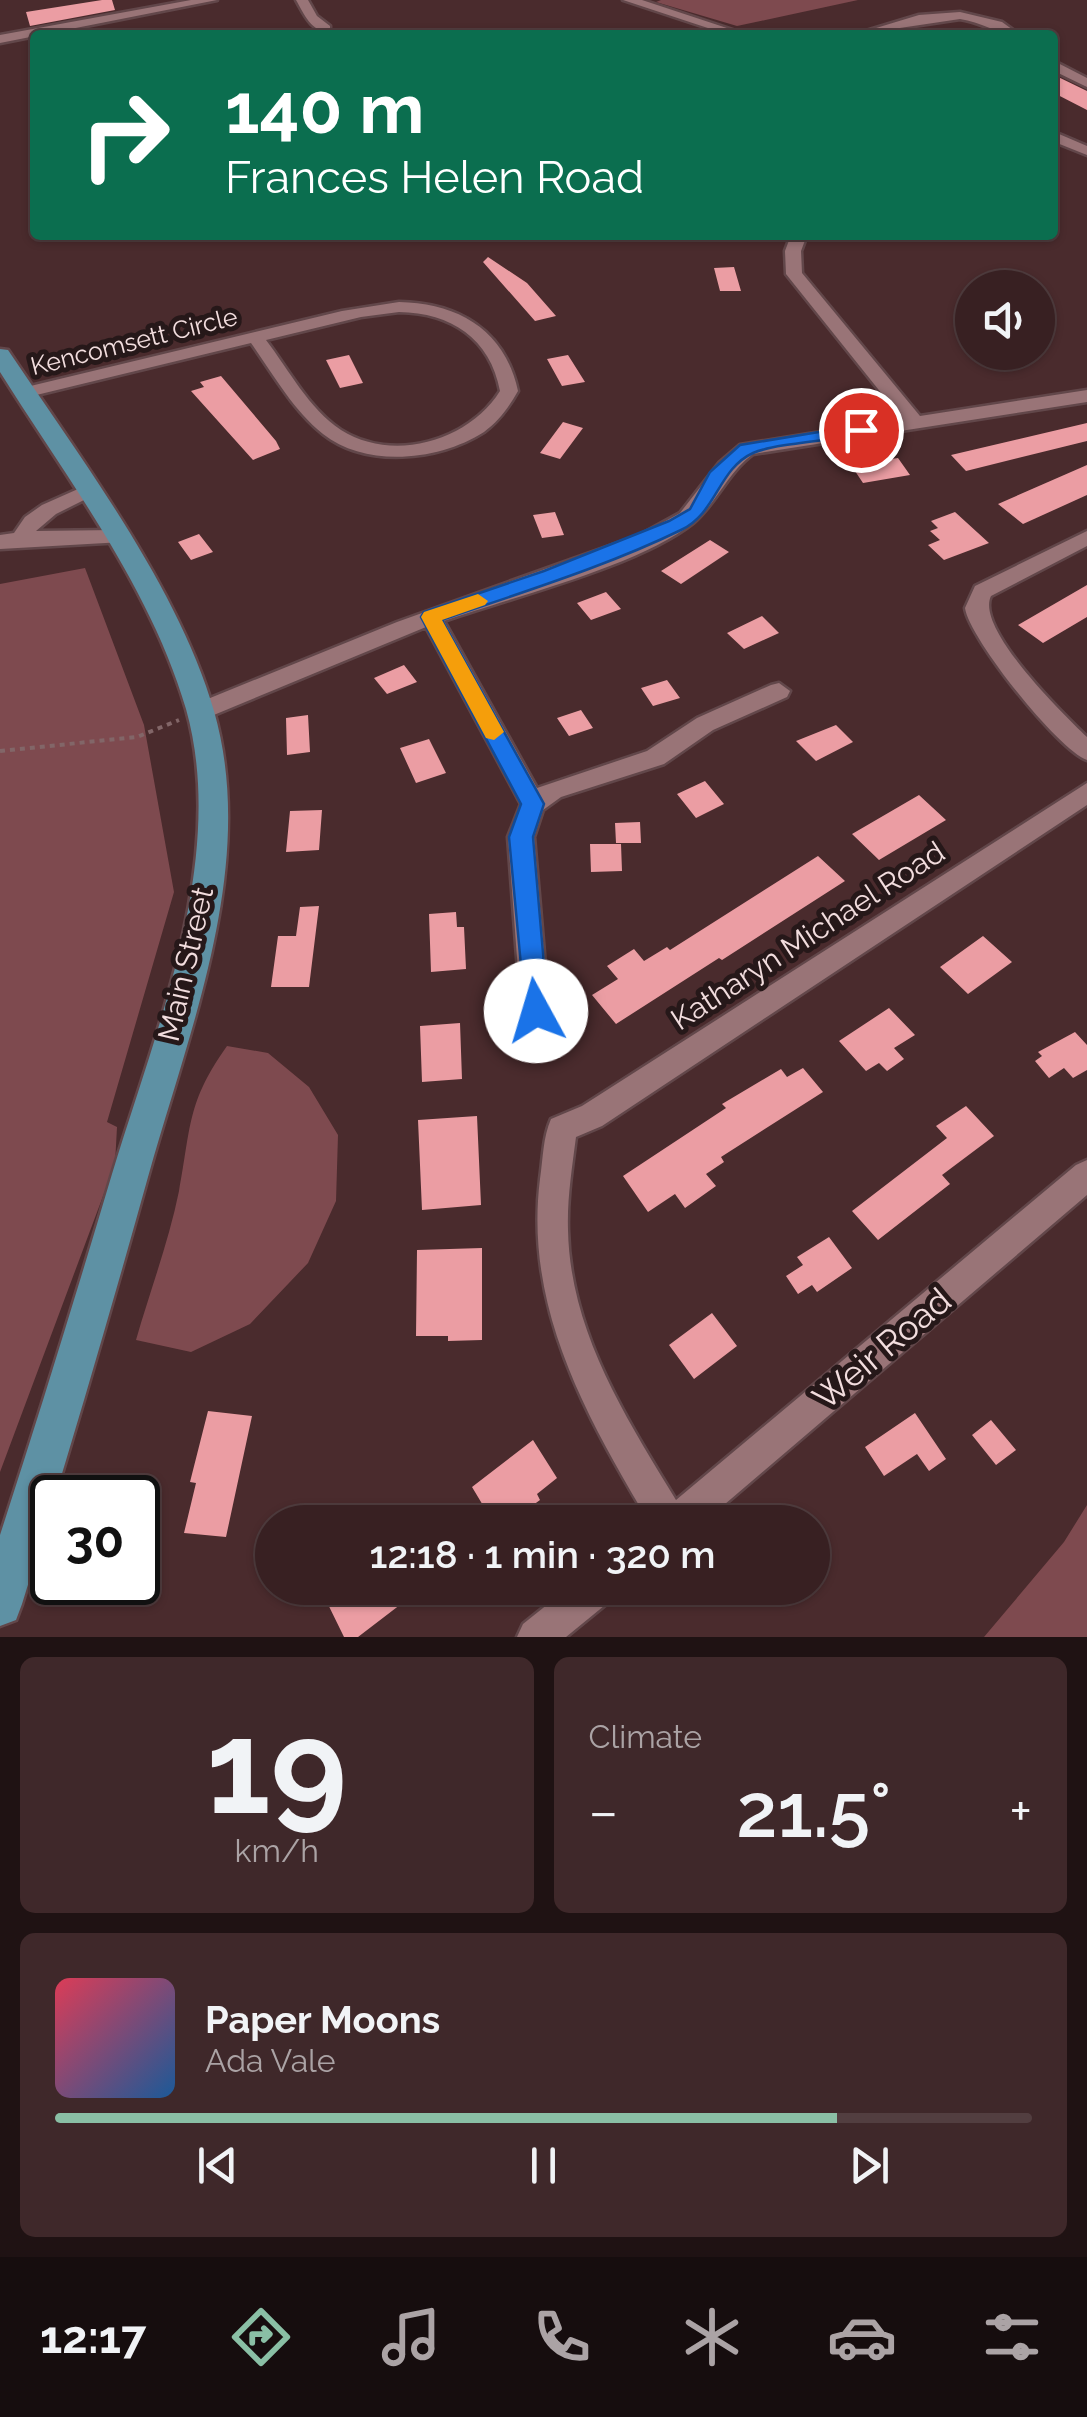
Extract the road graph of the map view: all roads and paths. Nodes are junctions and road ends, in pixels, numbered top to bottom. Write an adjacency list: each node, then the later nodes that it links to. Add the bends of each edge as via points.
1 (211, 0): 4 (street)
2 (302, 0): 7 (street)
3 (628, 0): 6 (street)
4 (151, 5): 8 (street)
5 (0, 20): 14 (street)
6 (700, 20): 9 (street); 10 (street)
7 (326, 28)
8 (38, 30)
9 (682, 30)
10 (728, 30)
11 (881, 30): 12 (street, via 953,13 976,13)
12 (1007, 30)
13 (30, 32): 14 (street)
14 (2, 38)
15 (1058, 67): 16 (street)
16 (1087, 82)
17 (1058, 138): 18 (street)
18 (1087, 151)
19 (797, 240): 24 (street, via 794,274)
20 (255, 337): 20 (street, Kencomsett Circle, via 327,428 370,448 404,450 454,439 496,414 508,391 504,369 480,334 435,310 383,308); 22 (street, Kencomsett Circle)
21 (0, 354): 22 (main road, Main Street)
22 (24, 393): 25 (main road, Main Street)
23 (1087, 396): 24 (street)
24 (917, 425): 30 (street, via 746,449 716,476 698,512 676,526)
25 (87, 490): 26 (main road, Main Street); 27 (street, via 34,519)
26 (116, 537): 27 (street); 32 (main road, Main Street, via 156,608)
27 (22, 538): 29 (street)
28 (1087, 538): 34 (street, via 976,598 977,618)
29 (0, 542)
30 (431, 617): 32 (street); 36 (street)
31 (779, 692): 36 (street, via 705,724 655,758 552,790)
32 (200, 711): 33 (path, via 137,737); 41 (main road, Main Street, via 212,764 212,814 198,929 82,1345)
33 (0, 751)
34 (1087, 751)
35 (1087, 793): 39 (street, Katharyn Michael Road, via 592,1116 562,1128 552,1235 570,1336)
36 (532, 804): 37 (street, via 521,837)
37 (536, 1011)
38 (1087, 1175): 40 (street, Weir Road)
39 (659, 1505)
40 (698, 1505)
41 (0, 1604)
42 (576, 1605): 43 (street)
43 (536, 1637)

